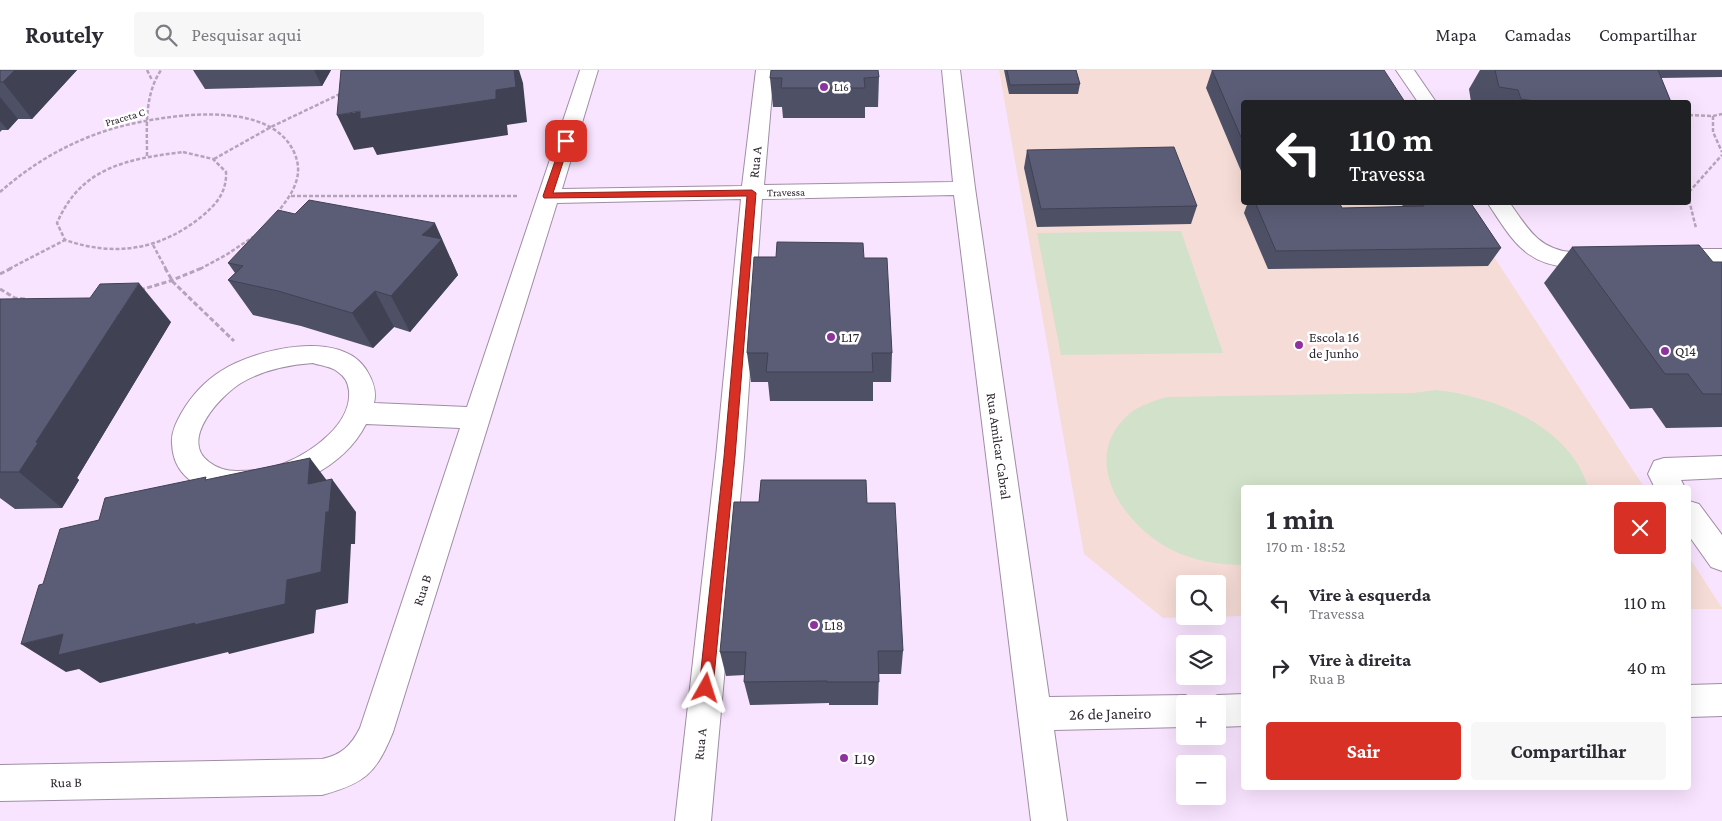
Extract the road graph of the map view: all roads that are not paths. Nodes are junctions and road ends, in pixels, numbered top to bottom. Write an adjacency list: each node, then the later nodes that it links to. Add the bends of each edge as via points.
1 (589, 70): 8 (street, Rua B)
2 (764, 70): 7 (street, Rua A)
3 (951, 70): 6 (street, Rua Amilcar Cabral)
4 (1404, 70): 5 (street)
5 (1426, 100)
6 (964, 188): 7 (street, Travessa); 26 (street, Rua Amilcar Cabral)
7 (752, 193): 8 (street, Travessa); 28 (street, Rua A, via 730,457)
8 (548, 196): 16 (street, Rua B)
9 (1500, 205): 13 (street, via 1523,239 1544,256 1576,261)
10 (1689, 257): 11 (street); 12 (street); 14 (street)
11 (1722, 257)
12 (1651, 258)
13 (1623, 259)
14 (1706, 277)
15 (360, 413): 15 (street, via 363,391 358,376 344,363 313,354 285,356 258,363 218,386 193,412 184,441 190,461 206,475 231,482 270,479 302,468 337,444); 16 (street)
16 (476, 418): 27 (street, Rua B, via 376,732 358,764 322,777)
17 (1722, 467): 18 (street, via 1664,469 1662,474)
18 (1669, 485)
19 (1691, 516): 20 (street)
20 (1722, 558)
21 (1722, 700): 22 (street)
22 (1691, 701)
23 (1241, 710): 25 (street)
24 (1176, 711): 26 (street, 26 de Janeiro)
25 (1226, 711)
26 (1035, 714): 29 (street, Rua Amilcar Cabral)
27 (0, 782)
28 (693, 821)
29 (1049, 821)

